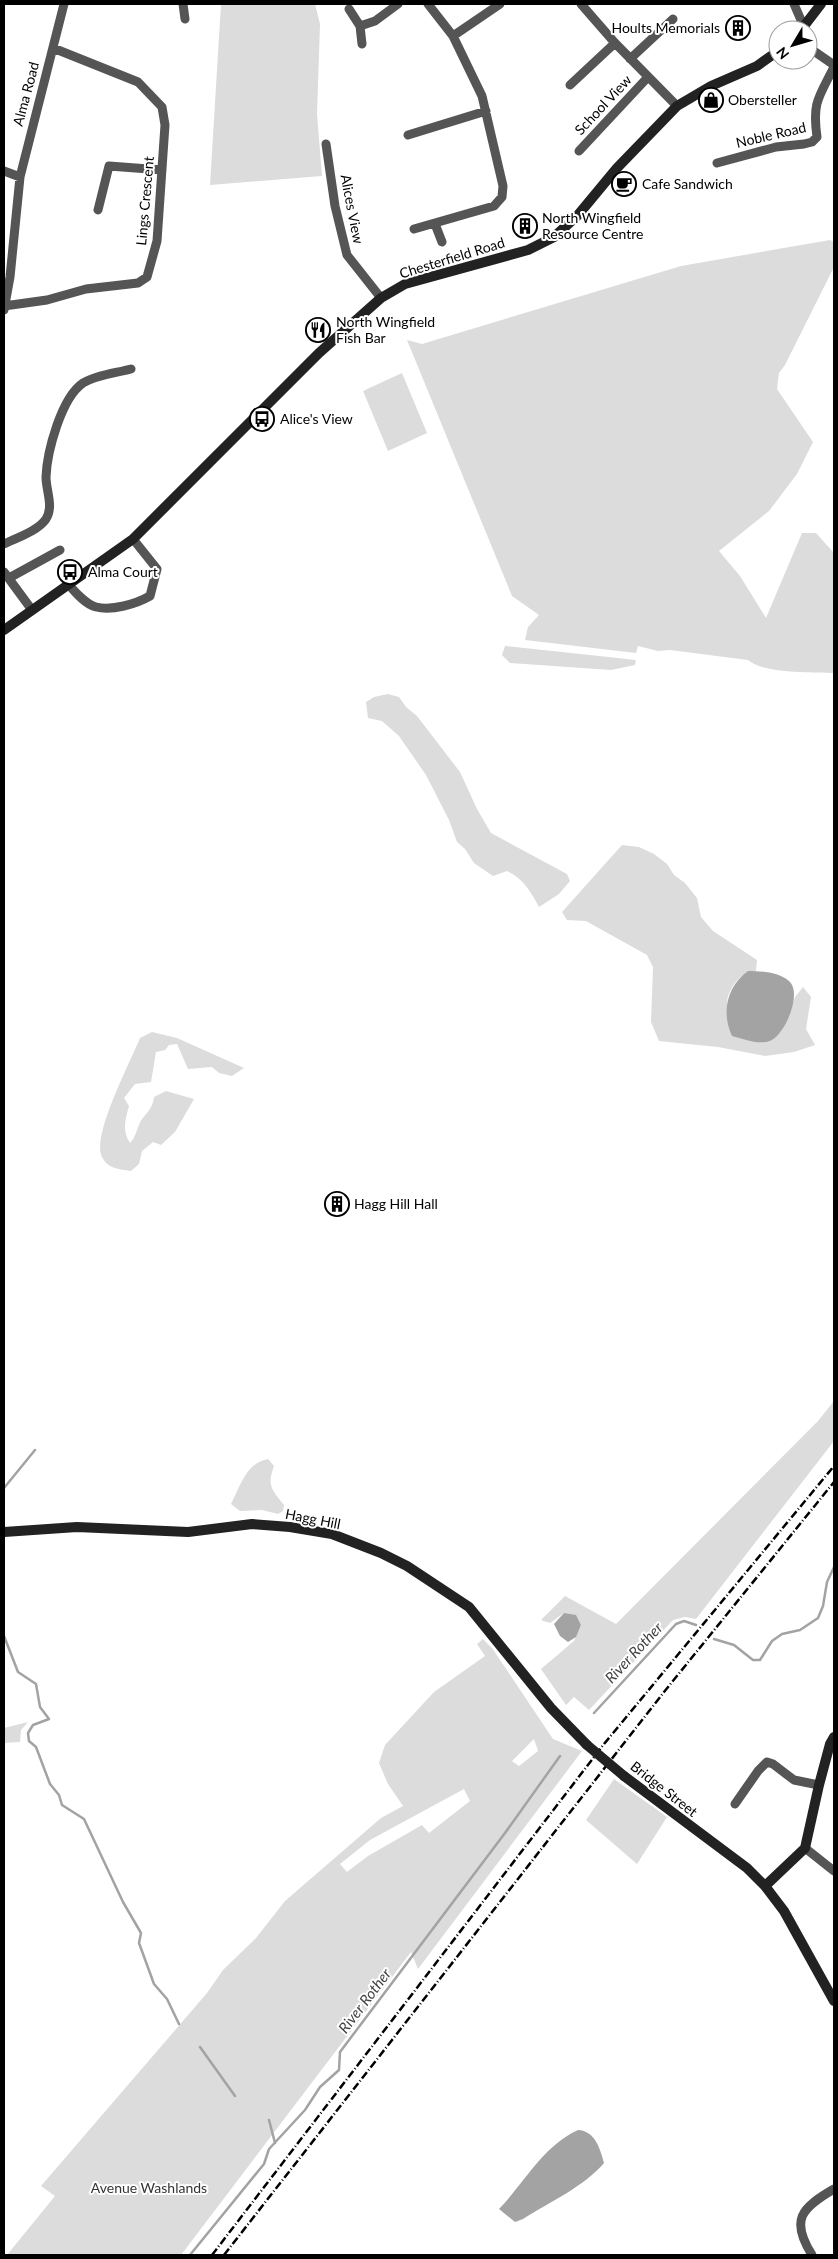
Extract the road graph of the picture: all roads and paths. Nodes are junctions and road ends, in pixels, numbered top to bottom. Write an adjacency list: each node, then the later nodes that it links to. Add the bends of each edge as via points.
1 (64, 4): 18 (street, Alma Road)
2 (184, 4): 10 (street)
3 (398, 4): 14 (street, via 375,22)
4 (428, 4): 15 (street)
5 (500, 4): 15 (street)
6 (582, 4): 16 (street)
7 (794, 4): 12 (street)
8 (820, 4): 13 (street)
9 (349, 9): 14 (street)
10 (185, 19)
11 (673, 19): 20 (street)
12 (800, 20)
13 (809, 20)
14 (360, 26): 17 (street)
15 (453, 36): 26 (street)
16 (615, 43): 20 (street); 24 (street)
17 (362, 44)
18 (53, 48): 31 (street, Lings Crescent, via 138,82 162,107 165,125); 33 (street, Alma Road)
19 (818, 55): 22 (street)
20 (630, 58): 23 (street)
21 (768, 58): 25 (street, Chesterfield Road)
22 (834, 66): 30 (street, Noble Road, via 815,105 817,137 812,142 776,147)
23 (648, 77): 25 (street); 29 (street, School View)
24 (570, 85)
25 (677, 106): 38 (street, Chesterfield Road, via 617,168 578,215 554,236 528,250 405,284)
26 (486, 111): 27 (street); 35 (street, via 501,170 502,197 494,206)
27 (408, 135)
28 (326, 144): 38 (street, Alices View, via 335,206 347,255)
29 (579, 151)
30 (717, 163)
31 (162, 170): 34 (street, via 109,166); 39 (street, Lings Crescent, via 157,240 147,276 138,283 86,289 47,300)
32 (4, 172): 33 (street)
33 (20, 177): 39 (street, Alma Road)
34 (98, 210)
35 (435, 224): 36 (street); 37 (street)
36 (414, 229)
37 (442, 242)
38 (381, 298): 42 (street, Chesterfield Road, via 319,353)
39 (4, 306): 40 (street, Alma Road)
40 (4, 310)
41 (131, 369): 43 (street, via 90,380 72,394 59,422 50,454 46,478 50,503 48,516 40,526)
42 (133, 539): 46 (street, Chesterfield Road); 46 (street, via 157,569 150,596 140,602 95,607)
43 (4, 544)
44 (60, 550): 45 (street)
45 (6, 575): 47 (street)
46 (68, 584): 47 (street, Chesterfield Road)
47 (32, 610): 48 (street, Chesterfield Road)
48 (4, 630)
49 (4, 1532): 50 (street, Hagg Hill, via 77,1527 188,1532 252,1524 332,1534 407,1566 469,1607)
50 (551, 1708): 56 (street, Bridge Street, bridge, via 586,1745)
51 (834, 1737): 52 (street)
52 (819, 1785): 53 (street, via 794,1780 767,1762); 54 (street)
53 (735, 1804)
54 (806, 1848): 55 (street); 56 (street)
55 (834, 1871)
56 (765, 1886): 57 (street, Bridge Street, via 784,1911)
57 (834, 2001)
58 (834, 2189): 59 (street, via 804,2210 799,2227)
59 (812, 2255)

